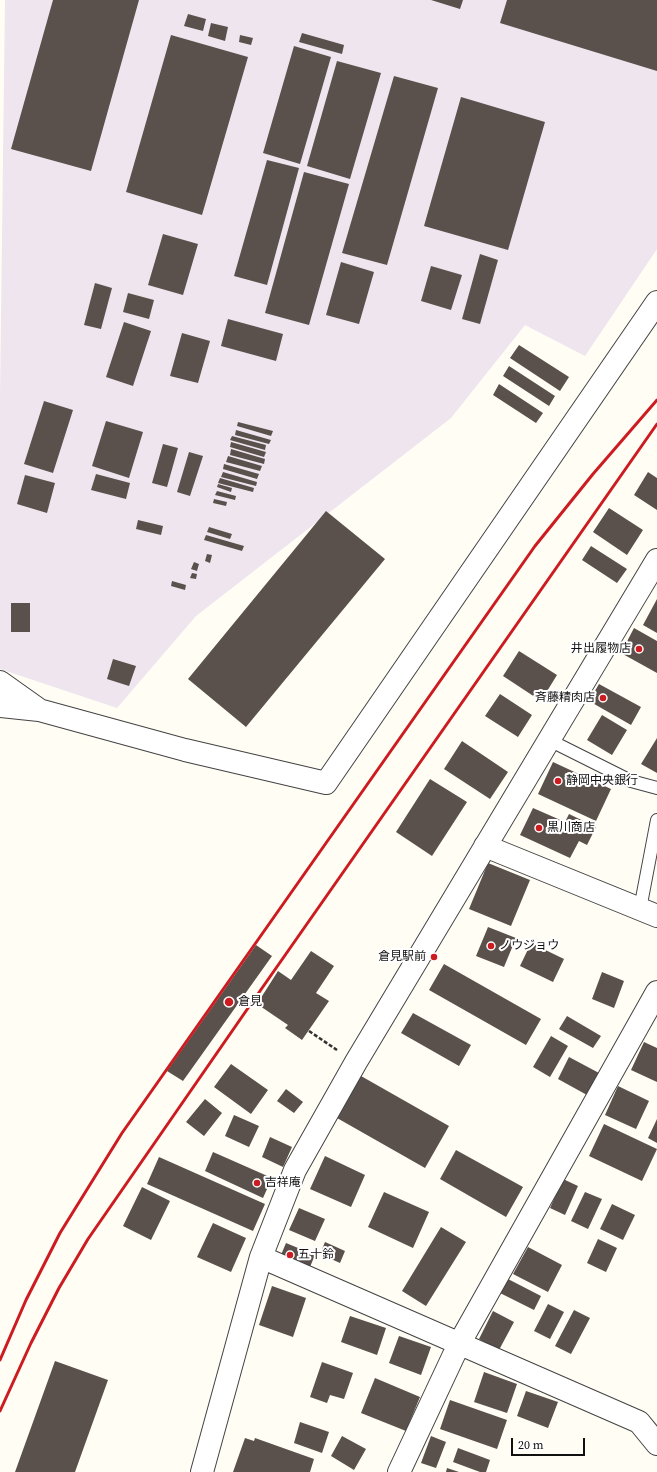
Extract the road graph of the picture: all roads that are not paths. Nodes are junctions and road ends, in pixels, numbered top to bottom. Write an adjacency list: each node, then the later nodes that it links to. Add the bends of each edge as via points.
1 (657, 302): 5 (street, via 326,783 185,750)
2 (657, 560): 6 (street)
3 (0, 682): 5 (street)
4 (0, 706): 5 (street)
5 (39, 710)
6 (549, 740): 7 (lane, via 631,781); 9 (street)
7 (657, 788)
8 (657, 820): 10 (lane)
9 (485, 846): 10 (street); 12 (street, via 356,1062 295,1170)
10 (649, 913)
11 (657, 992): 13 (street)
12 (261, 1258): 13 (street); 15 (street)
13 (459, 1344): 14 (street, via 639,1422); 16 (street)
14 (657, 1444)
15 (202, 1472)
16 (399, 1472)

